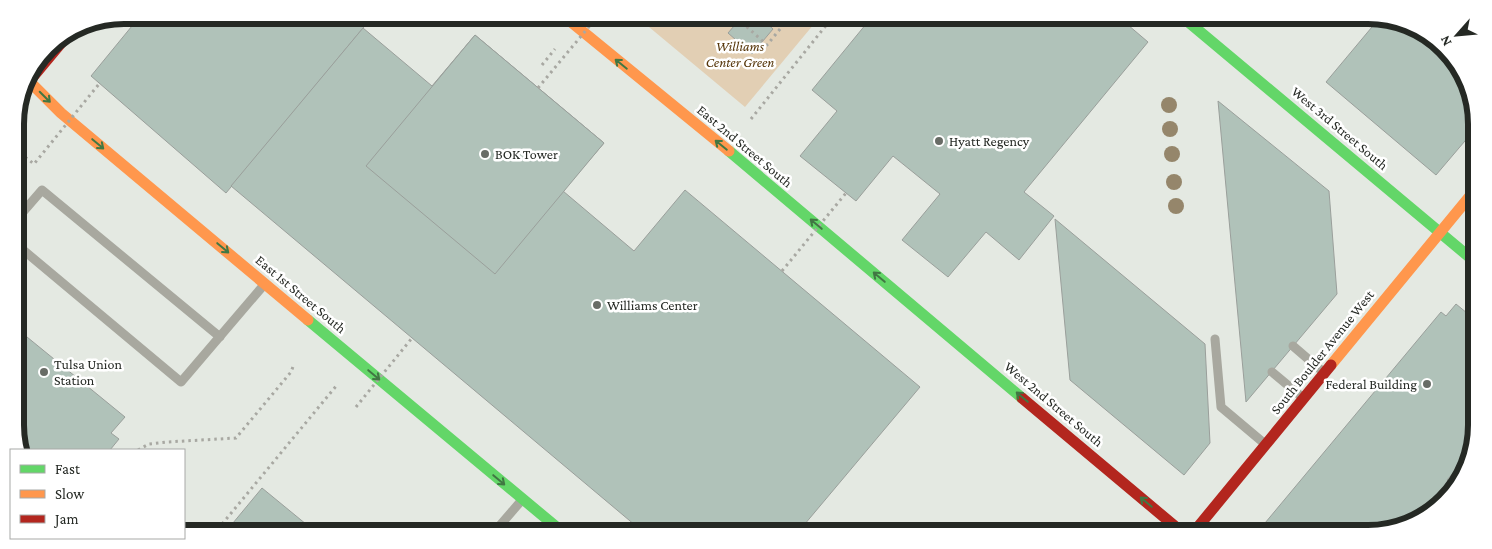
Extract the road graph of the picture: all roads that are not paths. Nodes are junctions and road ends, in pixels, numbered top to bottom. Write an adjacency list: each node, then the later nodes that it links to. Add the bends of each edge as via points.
1 (573, 24): 10 (main road, East 2nd Street South, one-way to 1)
2 (1191, 24): 6 (main road, West 3rd Street South)
3 (31, 87): 9 (main road, East 1st Street South, one-way to 9)
4 (1468, 198): 6 (main road, South Boulder Avenue West)
5 (24, 211): 11 (lane, via 42,190)
6 (1440, 232): 8 (main road, West 3rd Street South); 15 (main road, South Boulder Avenue West)
7 (24, 251): 11 (lane, via 181,382)
8 (1468, 255)
9 (265, 284): 11 (lane); 18 (main road, East 1st Street South, one-way to 18)
10 (904, 298): 21 (main road, West 2nd Street South, one-way to 10)
11 (220, 336)
12 (1215, 339): 17 (lane, via 1222,407)
13 (1293, 346): 15 (lane)
14 (1272, 372): 16 (lane)
15 (1324, 372): 16 (main road, South Boulder Avenue West)
16 (1303, 398): 17 (main road, South Boulder Avenue West)
17 (1265, 444): 22 (main road, South Boulder Avenue West)
18 (522, 499): 19 (lane); 20 (main road, East 1st Street South, via 541,520)
19 (500, 525)
20 (550, 525)
21 (1174, 525)
22 (1199, 525)

